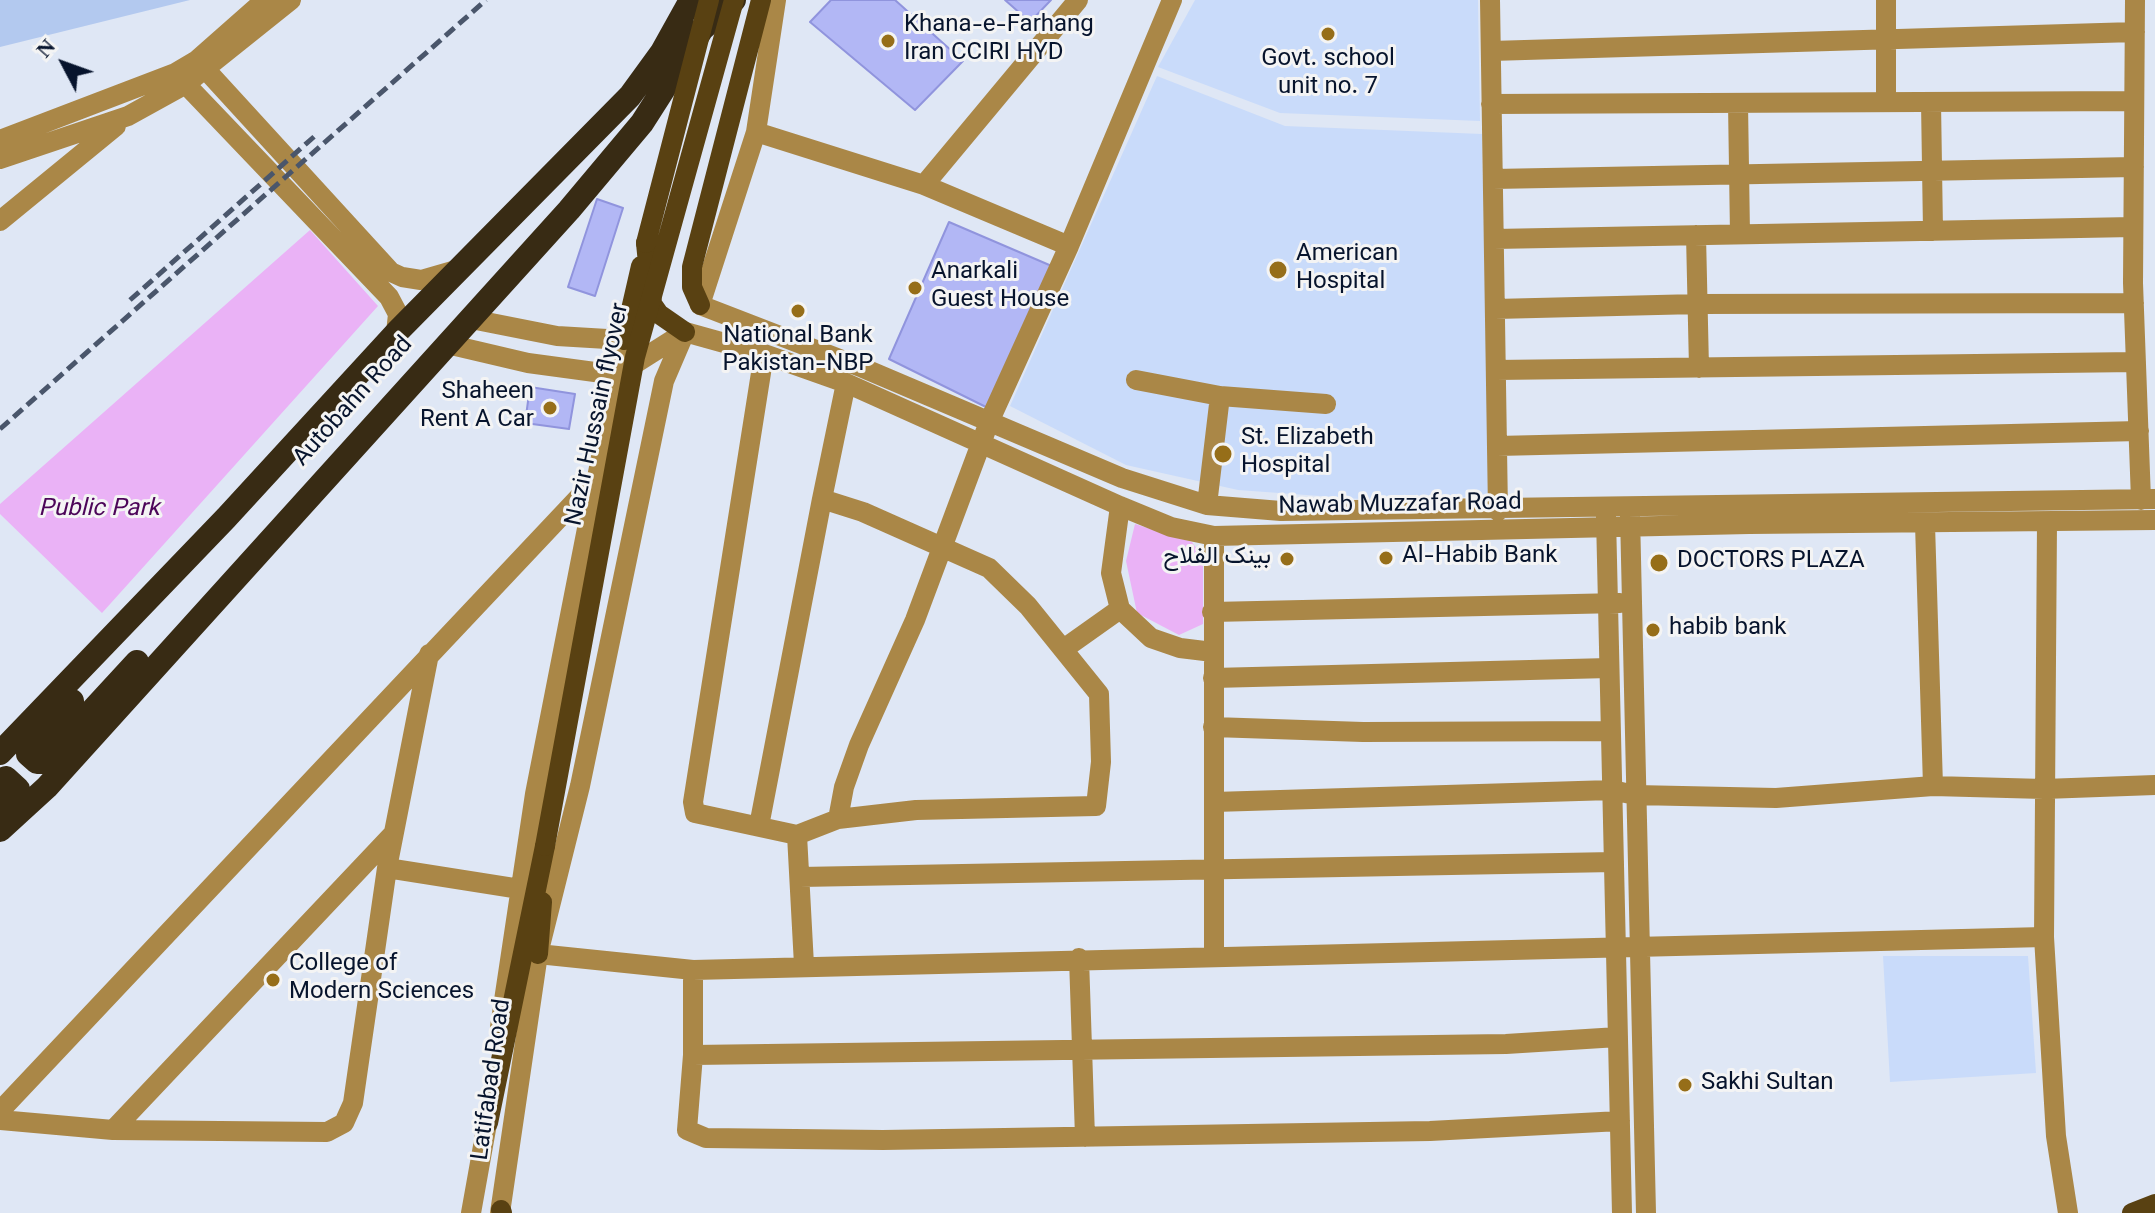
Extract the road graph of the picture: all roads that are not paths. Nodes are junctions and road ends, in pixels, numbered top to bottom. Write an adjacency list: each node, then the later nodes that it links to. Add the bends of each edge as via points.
1 (265, 0): 16 (street)
2 (291, 0): 16 (street)
3 (691, 0): 40 (highway, Autobahn Road, via 630,96)
4 (709, 0): 38 (main road, bridge)
5 (734, 0): 46 (highway, Autobahn Road, via 702,29 642,123); 105 (main road, Nazir Hussain flyover, bridge, via 635,357)
6 (761, 0): 43 (main road, via 692,267 692,287)
7 (776, 0): 24 (street)
8 (1078, 0): 31 (street)
9 (1172, 0): 39 (street)
10 (1490, 0): 15 (street)
11 (1886, 0): 14 (street)
12 (2135, 0): 13 (street)
13 (2135, 32): 14 (street); 18 (street)
14 (1886, 39): 15 (street); 19 (street)
15 (1491, 51): 22 (street)
16 (202, 64): 17 (street); 40 (street, via 391,272 421,280)
17 (180, 79): 23 (street); 25 (street); 48 (street, via 389,297 398,314)
18 (2134, 101): 20 (street); 27 (street)
19 (1886, 102): 20 (street); 21 (street)
20 (1931, 102): 28 (street)
21 (1738, 103): 22 (street); 29 (street)
22 (1491, 104): 30 (street)
23 (128, 116): 26 (street); 32 (street)
24 (756, 132): 31 (street); 43 (street)
25 (0, 140)
26 (0, 159)
27 (2134, 167): 28 (street); 33 (street)
28 (1932, 171): 29 (street); 34 (street)
29 (1739, 174): 30 (street); 35 (street)
30 (1493, 179): 37 (street)
31 (924, 185): 39 (street)
32 (0, 221)
33 (2133, 227): 34 (street); 41 (street)
34 (1933, 231): 35 (street)
35 (1740, 234): 36 (street)
36 (1696, 235): 37 (street); 42 (street)
37 (1494, 239): 44 (street)
38 (646, 243): 45 (main road, via 648,286); 49 (main road)
39 (1069, 246): 60 (street)
40 (459, 269): 48 (highway, Autobahn Road)
41 (2134, 303): 42 (street); 52 (street)
42 (1698, 304): 44 (street); 53 (street)
43 (700, 305): 60 (street, Nawab Muzzafar Road)
44 (1495, 309): 54 (street)
45 (659, 314): 47 (main road); 49 (street)
46 (471, 319): 49 (street, via 557,336); 50 (highway, Autobahn Road)
47 (685, 332): 51 (street, Nawab Muzzafar Road); 55 (street); 114 (street, Latifabad Road, via 664,381 580,786)
48 (396, 333): 82 (highway, Autobahn Road)
49 (624, 340): 55 (street, Latifabad Road)
50 (447, 344): 55 (street, via 528,363); 86 (highway, Autobahn Road)
51 (764, 354): 57 (street, Nawab Muzzafar Road); 101 (street, via 693,808 705,816)
52 (2136, 362): 53 (street); 61 (street)
53 (1699, 368): 54 (street)
54 (1496, 370): 63 (street)
55 (617, 375): 64 (street, Latifabad Road)
56 (1136, 380): 58 (street)
57 (846, 383): 62 (street, Nawab Muzzafar Road); 65 (street)
58 (1220, 396): 59 (street); 67 (street)
59 (1326, 404)
60 (989, 422): 62 (street); 67 (street, Nawab Muzzafar Road, via 1122,478)
61 (2139, 431): 63 (street); 66 (street)
62 (980, 445): 68 (street, Nawab Muzzafar Road); 77 (street)
63 (1497, 446): 70 (street)
64 (596, 479): 84 (street); 110 (street, Latifabad Road)
65 (822, 499): 77 (street); 101 (street)
66 (2148, 499): 71 (street, Nawab Muzzafar Road)
67 (1207, 505): 70 (street, Nawab Muzzafar Road, via 1281,511)
68 (1120, 506): 76 (street, Nawab Muzzafar Road, via 1171,527); 80 (street, via 1111,573)
69 (1605, 508): 70 (street, Nawab Muzzafar Road); 71 (street, Nawab Muzzafar Road); 75 (street)
70 (1498, 511)
71 (1630, 518): 74 (street, Nawab Muzzafar Road); 75 (street, Nawab Muzzafar Road); 78 (street)
72 (2155, 520): 73 (street, Nawab Muzzafar Road)
73 (2047, 523): 74 (street, Nawab Muzzafar Road); 95 (street)
74 (1925, 524): 94 (street)
75 (1606, 529): 76 (street, Nawab Muzzafar Road); 79 (street)
76 (1214, 536): 81 (street)
77 (943, 548): 83 (street, via 989,568); 100 (street, via 859,745)
78 (1632, 602): 79 (street); 97 (street)
79 (1607, 603): 81 (street); 87 (street)
80 (1120, 609): 83 (street); 85 (street, via 1151,638)
81 (1212, 612): 85 (street)
82 (133, 615): 86 (highway, via 116,653 28,754 44,762 139,659); 91 (highway, Autobahn Road)
83 (1065, 648): 100 (street, via 1099,694 1096,806 916,810)
84 (430, 652): 103 (street); 122 (street)
85 (1213, 652): 88 (street)
86 (166, 654): 102 (highway, Autobahn Road, via 47,787)
87 (1609, 668): 88 (street); 90 (street)
88 (1213, 678): 89 (street)
89 (1213, 727): 90 (street); 98 (street)
90 (1611, 731): 96 (street)
91 (0, 753)
92 (0, 782): 99 (highway, via 6,778 18,789)
93 (2155, 785): 95 (street)
94 (1933, 786): 95 (street); 97 (street, via 1776,798)
95 (2044, 789): 111 (street)
96 (1612, 790): 97 (street); 98 (street); 106 (street)
97 (1635, 795): 112 (street)
98 (1214, 802): 108 (street)
99 (0, 815)
100 (838, 819): 104 (street)
101 (759, 826): 104 (street)
102 (0, 830)
103 (392, 835): 107 (street); 126 (street)
104 (797, 835): 109 (street)
105 (545, 846): 114 (main road); 125 (main road)
106 (1614, 862): 108 (street); 113 (street)
107 (387, 868): 110 (street); 126 (street, via 353,1103 344,1123 327,1132)
108 (1214, 871): 109 (street); 115 (street)
109 (800, 877): 117 (street)
110 (520, 889): 125 (street, Latifabad Road)
111 (2044, 937): 112 (street); 133 (street, via 2056,1136)
112 (1640, 947): 113 (street); 132 (street)
113 (1616, 948): 115 (street); 119 (street)
114 (538, 954): 118 (street); 129 (street, Latifabad Road)
115 (1214, 956): 116 (street)
116 (1079, 958): 117 (street); 120 (street)
117 (804, 965): 118 (street)
118 (693, 970): 121 (street)
119 (1618, 1037): 120 (street, via 1506,1044); 124 (street)
120 (1081, 1051): 121 (street); 127 (street)
121 (693, 1055): 127 (street, via 687,1130 706,1138)
122 (0, 1111)
123 (0, 1120): 126 (street)
124 (1620, 1121): 127 (street, via 1430,1131); 131 (street)
125 (488, 1123): 130 (street, Latifabad Road)
126 (113, 1130)
127 (1085, 1137)
128 (2155, 1204): 134 (main road)
129 (501, 1212)
130 (471, 1213)
131 (1622, 1213)
132 (1646, 1213)
133 (2068, 1213)
134 (2132, 1213)

